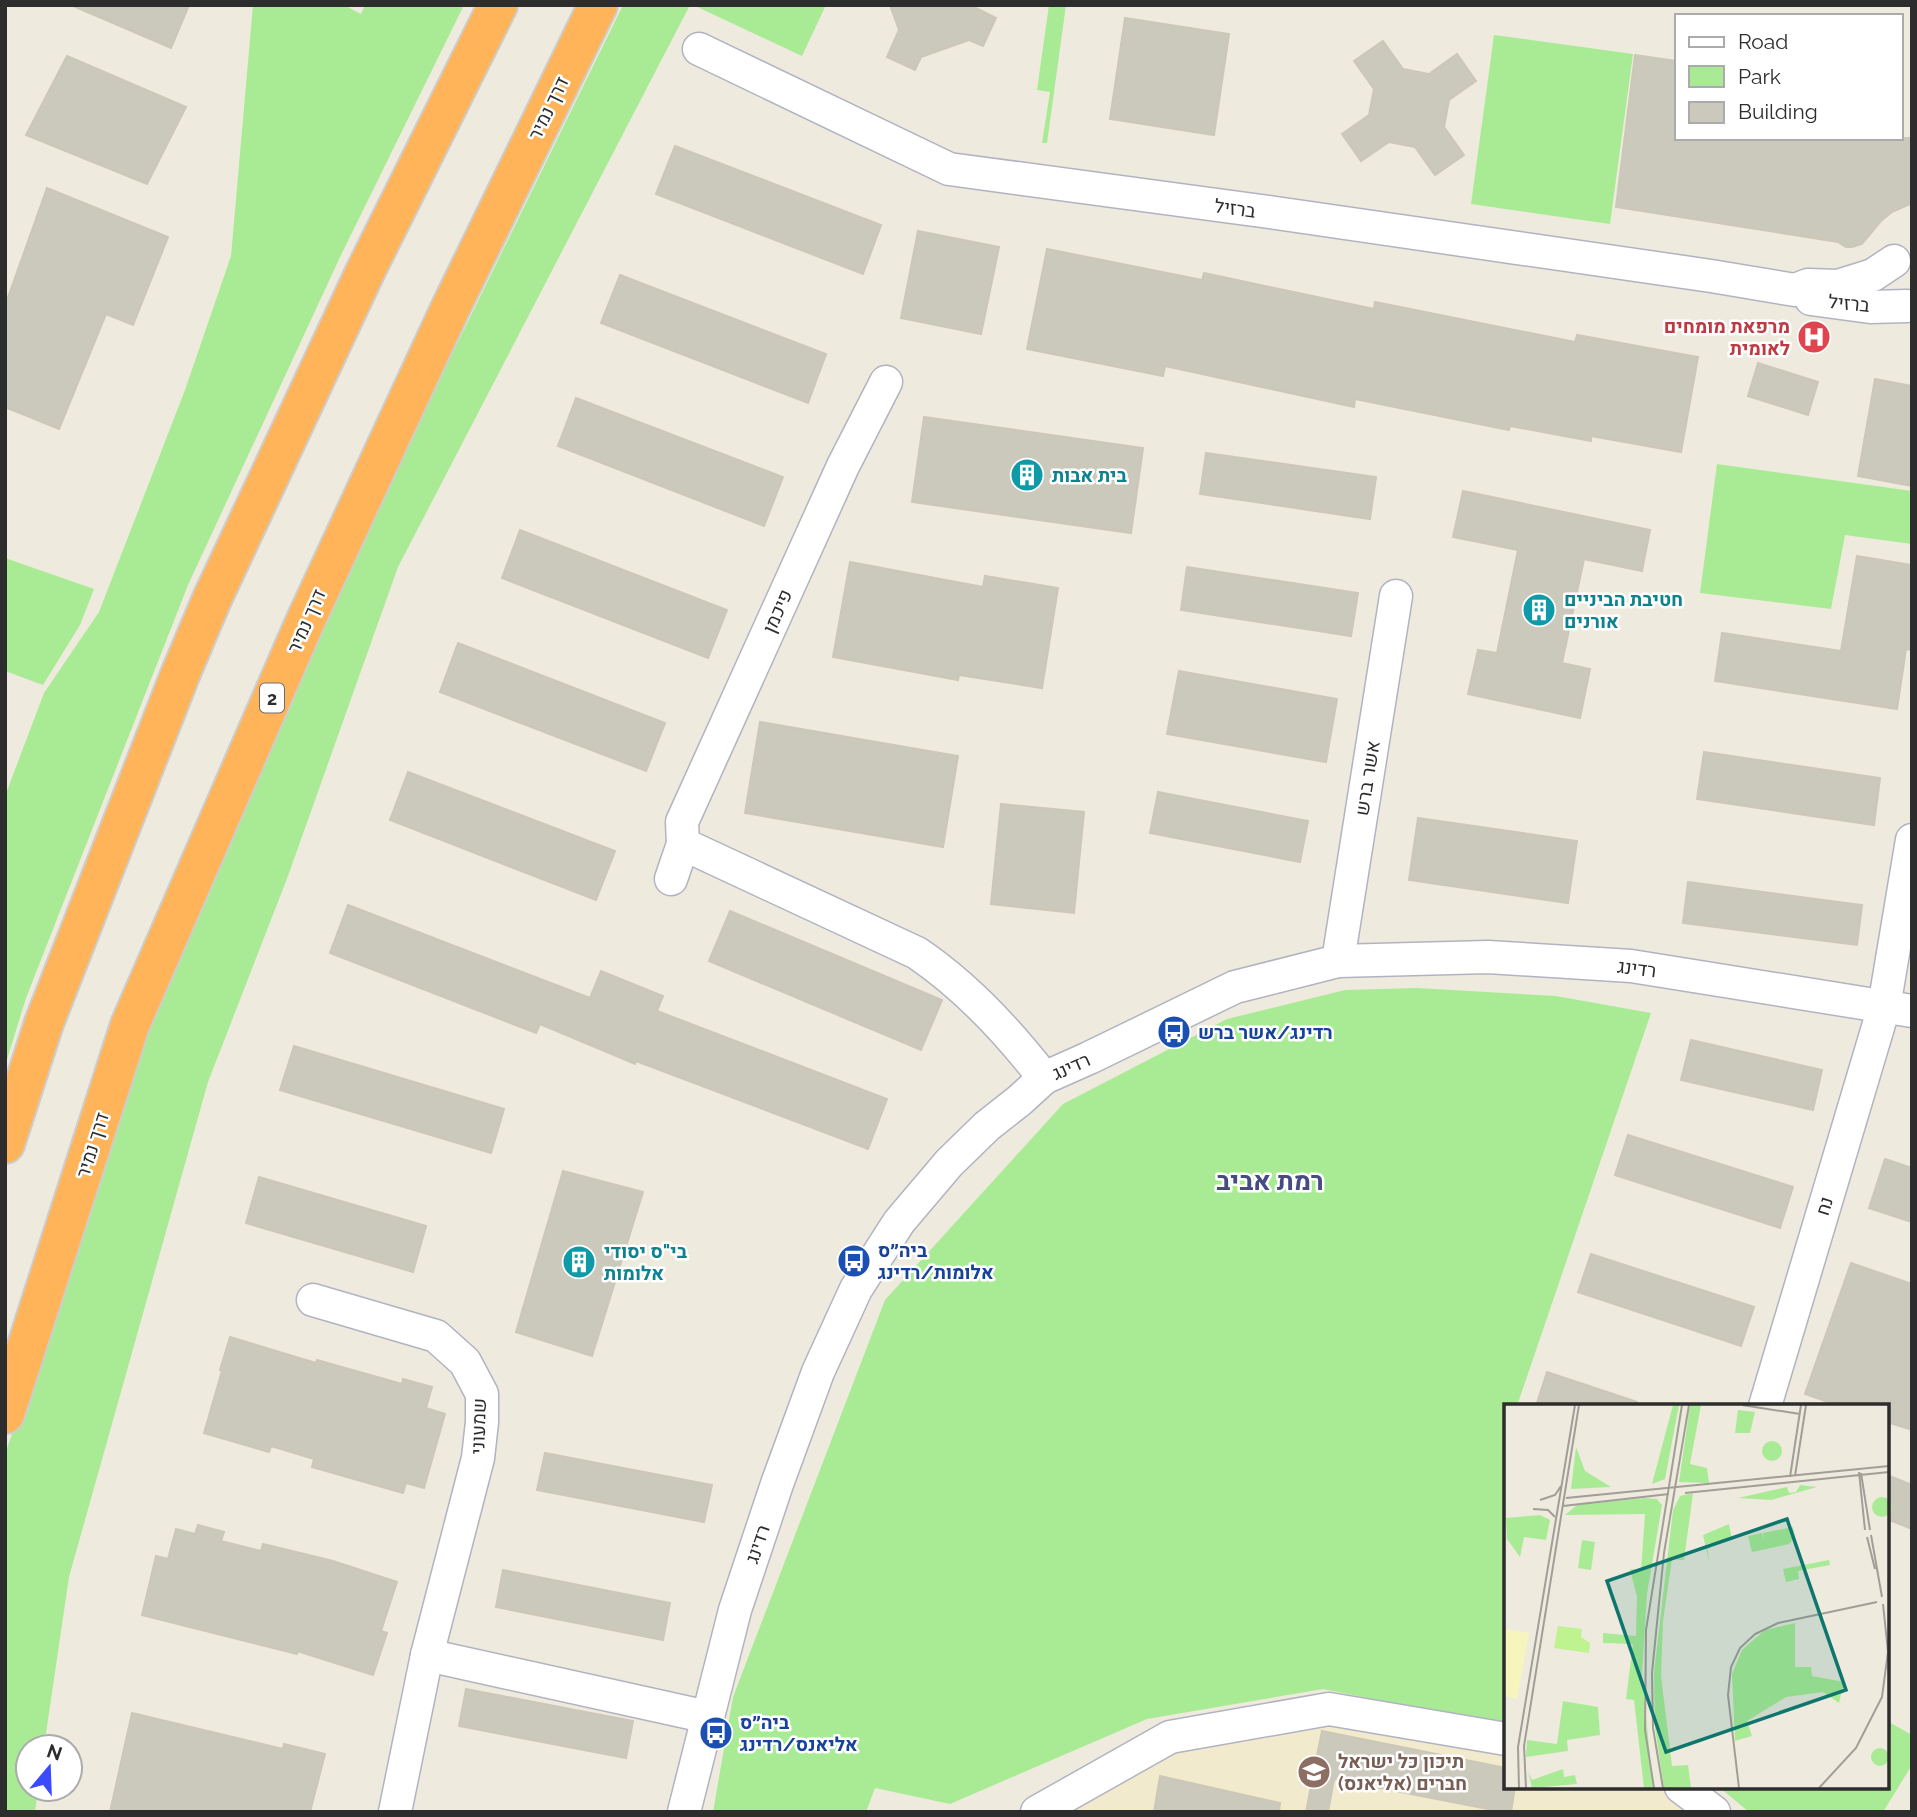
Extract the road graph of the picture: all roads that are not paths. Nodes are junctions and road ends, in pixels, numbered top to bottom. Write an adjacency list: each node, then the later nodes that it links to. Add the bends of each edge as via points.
1 (498, 5): 15 (highway, via 366,270 212,600 44,1023)
2 (598, 5): 18 (highway, דרך נמיר / 2, via 305,622 130,1025)
3 (699, 49): 5 (street, ברזיל, via 949,169)
4 (1903, 251): 5 (street, ברזיל, via 1873,275 1838,286 1808,285); 6 (street, via 1891,274 1898,297)
5 (1795, 290): 6 (street, ברזיל, via 1804,298)
6 (1909, 307)
7 (886, 382): 10 (street, פיכמן, via 843,466 682,822)
8 (1396, 596): 12 (street, אשר ברש)
9 (1912, 840): 13 (street, נח)
10 (683, 844): 11 (street, פיכמן); 14 (street, via 916,953 970,995)
11 (671, 879)
12 (1338, 961): 13 (street, רדינג, via 1488,957 1631,966); 14 (street, רדינג, via 1235,987)
13 (1898, 1009): 17 (street, נח)
14 (1044, 1078): 20 (street, רדינג, via 949,1163 899,1222 856,1289 818,1373 773,1496 735,1609)
15 (5, 1144)
16 (313, 1300): 19 (street, שמעוני, via 436,1336 466,1362 482,1394 478,1458)
17 (1766, 1404)
18 (5, 1414)
19 (426, 1655): 20 (street); 23 (street, שמעוני)
20 (708, 1717): 24 (street, רדינג)
21 (1504, 1739): 25 (street, via 1329,1709 1170,1737)
22 (1684, 1789): 26 (street)
23 (395, 1812)
24 (684, 1812)
25 (1037, 1812)
26 (1714, 1812)

